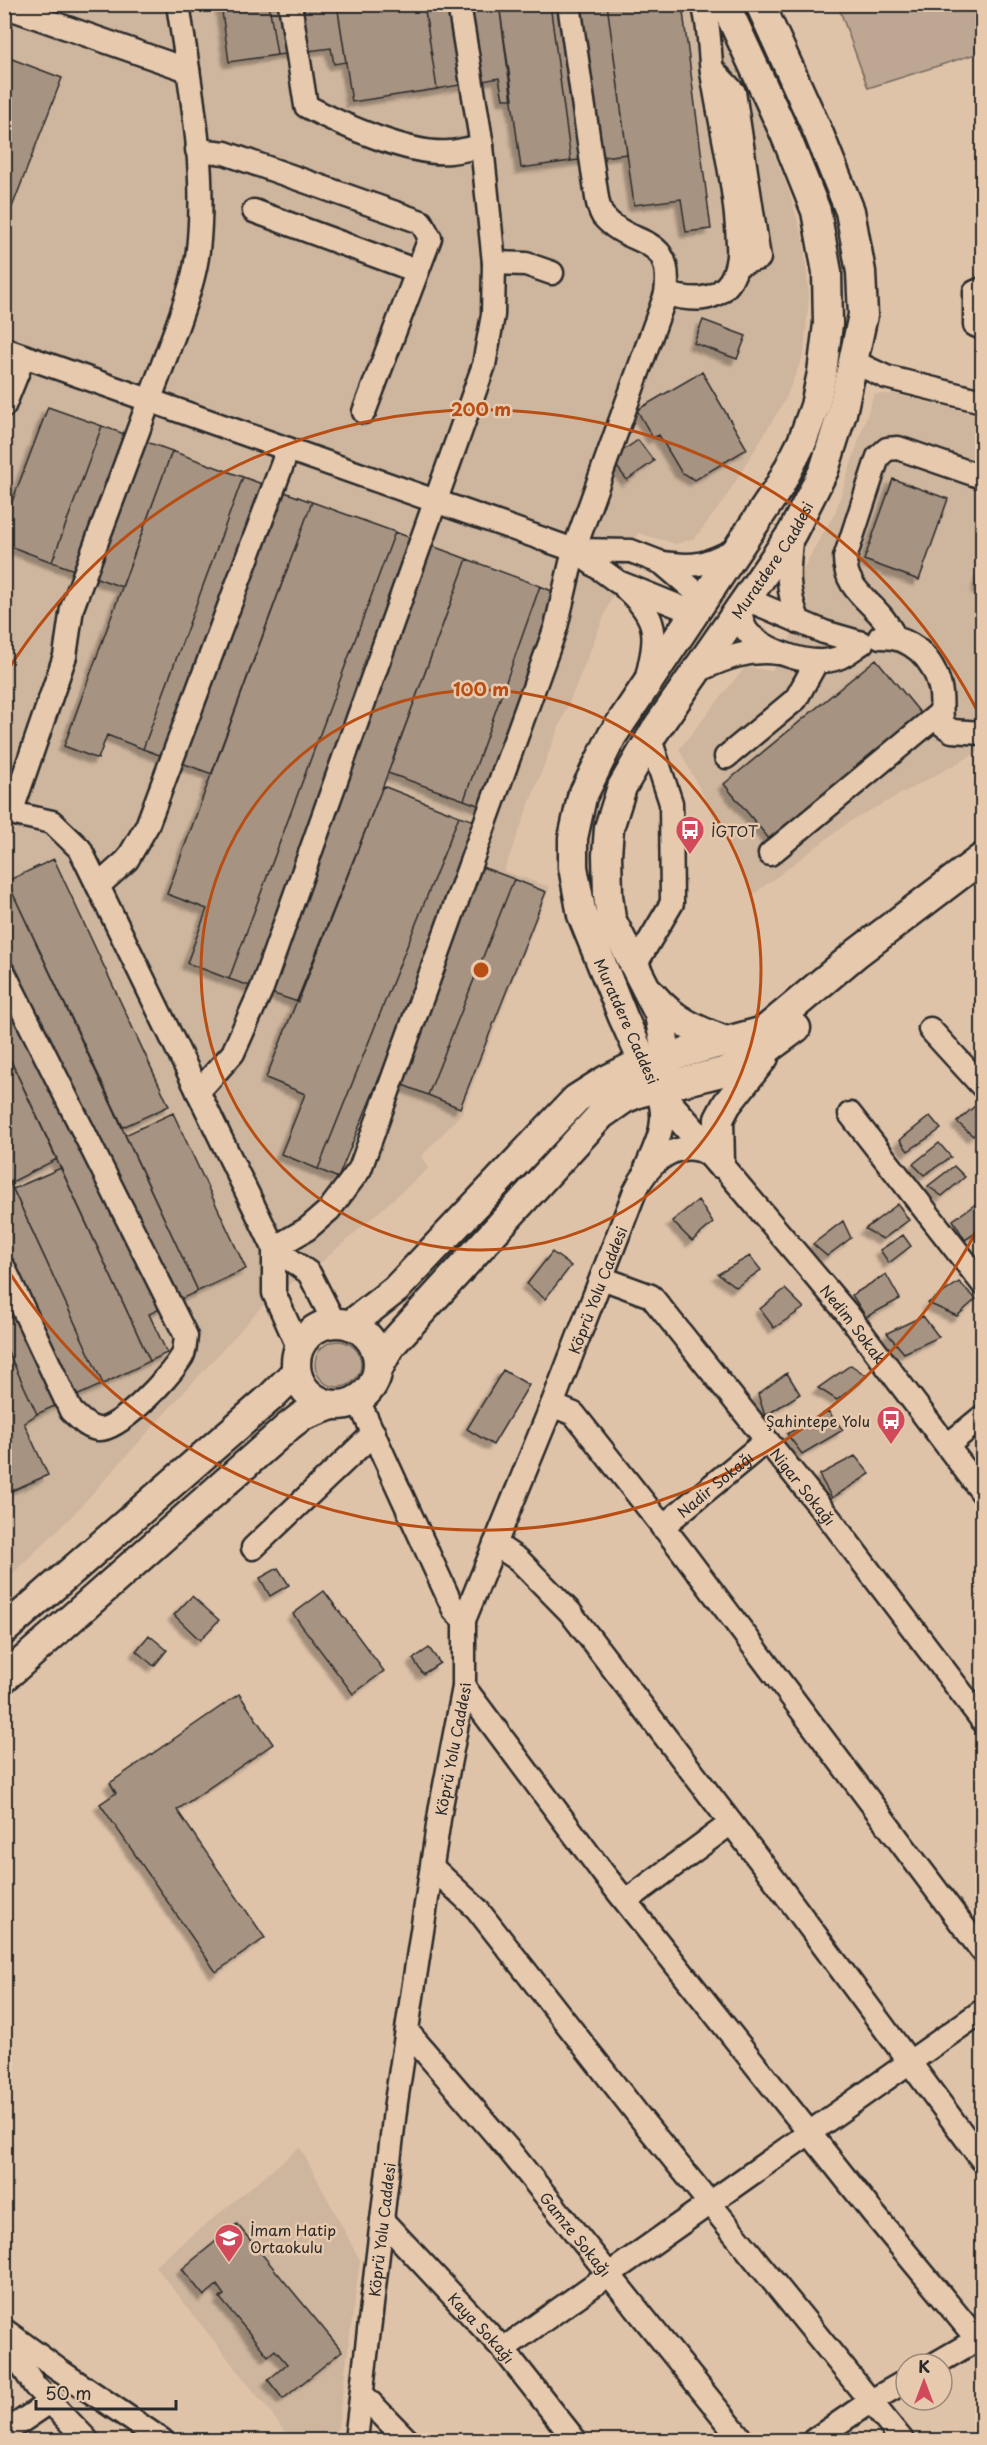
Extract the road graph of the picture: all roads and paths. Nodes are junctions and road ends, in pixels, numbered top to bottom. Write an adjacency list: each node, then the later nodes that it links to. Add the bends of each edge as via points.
1 (178, 4): 10 (street)
2 (290, 4): 11 (street, via 306,106 411,149 448,153)
3 (459, 4): 11 (street)
4 (569, 4): 18 (street, via 602,214 620,230 645,241 662,255 669,274)
5 (703, 4): 18 (street, via 730,176 737,265 721,293 690,300)
6 (725, 4): 30 (main road, Muratdere Caddesi, via 816,211 826,272 828,324 815,406 802,441 779,487)
7 (760, 4): 21 (main road, Muratdere Caddesi, via 850,211 861,272 862,315)
8 (4, 6): 9 (street)
9 (32, 10): 10 (street)
10 (188, 70): 12 (street)
11 (482, 146): 14 (street)
12 (197, 150): 15 (street, via 225,153 421,222 430,238); 22 (street, via 198,251 189,290)
13 (254, 211): 15 (street)
14 (494, 263): 16 (street, via 526,264); 28 (street, via 493,315 484,365)
15 (417, 271): 25 (street)
16 (552, 273)
17 (982, 289): 19 (street, via 975,292 975,325)
18 (666, 294): 31 (street)
19 (982, 328)
20 (14, 352): 22 (street); 24 (street)
21 (854, 362): 23 (street, via 886,377); 29 (main road, Muratdere Caddesi, via 824,470)
22 (151, 400): 26 (street); 47 (street, via 72,608 65,656)
23 (982, 401)
24 (4, 406)
25 (364, 412)
26 (288, 449): 28 (street); 51 (street, via 147,826 127,860)
27 (982, 477): 37 (street, via 898,448 887,449 878,457 845,558 845,569 852,587 882,617)
28 (436, 502): 31 (street); 62 (street, via 262,988 233,1053)
29 (792, 533): 34 (main road, Muratdere Caddesi); 36 (street, via 788,584)
30 (739, 548): 32 (street, via 701,565); 34 (main road); 35 (main road, Muratdere Caddesi)
31 (574, 550): 32 (street, via 631,551); 33 (street); 67 (street, via 556,627 360,1169 329,1210)
32 (662, 563): 35 (street)
33 (618, 582): 35 (street); 42 (street, via 642,603 655,632)
34 (743, 604): 36 (street); 39 (street, via 742,622 749,634); 41 (main road, Muratdere Caddesi)
35 (700, 606): 41 (main road); 42 (main road, Muratdere Caddesi)
36 (799, 622): 38 (street)
37 (895, 637): 38 (street); 43 (street, via 926,656 941,690)
38 (862, 643): 40 (street, via 838,658)
39 (782, 653): 40 (street, via 799,660); 41 (street, via 743,653)
40 (817, 661): 46 (street, via 796,699)
41 (699, 670): 45 (main road, Muratdere Caddesi)
42 (645, 688): 55 (main road, Muratdere Caddesi, via 612,736 582,797 573,838 573,867 582,915)
43 (940, 713): 44 (street, via 943,725 952,731); 48 (street)
44 (982, 732)
45 (650, 739): 52 (street, via 671,803 672,903); 52 (main road, Muratdere Caddesi, via 622,787 609,828 607,855 611,919)
46 (726, 756)
47 (8, 815): 51 (street, via 52,822 81,849)
48 (770, 854)
49 (982, 858): 57 (main road, via 923,900 764,1031)
50 (982, 876): 58 (main road, via 892,942)
51 (98, 886): 62 (street)
52 (634, 967): 54 (main road, Muratdere Caddesi)
53 (4, 973): 68 (street, via 186,1336 182,1357 137,1408 115,1425 99,1429 85,1424 71,1411)
54 (650, 991): 57 (main road, via 666,1012 682,1023); 59 (main road, Muratdere Caddesi, via 659,1014)
55 (623, 1017): 59 (main road, Muratdere Caddesi); 63 (main road, via 612,1060)
56 (930, 1029): 60 (street)
57 (728, 1042): 59 (main road)
58 (770, 1048): 61 (main road, via 752,1061); 65 (main road, via 719,1119)
59 (656, 1060): 61 (main road, Muratdere Caddesi, via 664,1075); 63 (main road, via 606,1080)
60 (982, 1086)
61 (656, 1090): 65 (main road); 66 (street, via 662,1103 662,1123 657,1144); 73 (main road, via 624,1099 601,1115 391,1345)
62 (198, 1092): 67 (street)
63 (576, 1099): 71 (main road, via 396,1288)
64 (850, 1114): 70 (street)
65 (720, 1163): 66 (street, Köprü Yolu Caddesi, via 699,1150 664,1156 654,1162); 79 (street, Nedim Sokak, via 846,1312)
66 (635, 1191): 69 (street, Köprü Yolu Caddesi)
67 (274, 1248): 71 (street, via 309,1273); 72 (street, via 274,1293)
68 (4, 1268)
69 (602, 1278): 75 (street, Köprü Yolu Caddesi); 78 (street, Nigar Sokağı, via 651,1296)
70 (982, 1283)
71 (342, 1323): 72 (main road, via 311,1331); 73 (main road, via 363,1331 372,1341)
72 (298, 1360): 74 (main road, via 307,1393 318,1401); 85 (main road)
73 (379, 1367): 74 (main road, via 368,1391)
74 (345, 1403): 77 (street); 86 (main road, via 302,1416 289,1426)
75 (552, 1406): 81 (street, via 574,1414); 82 (street, Köprü Yolu Caddesi)
76 (982, 1417): 79 (street)
77 (374, 1433): 83 (street); 84 (street, via 454,1610)
78 (766, 1441): 81 (street, Nadir Sokağı); 88 (street, Nigar Sokağı)
79 (948, 1445): 80 (street, Nedim Sokak)
80 (982, 1492)
81 (662, 1527): 92 (street)
82 (495, 1544): 84 (street, Köprü Yolu Caddesi); 89 (street, via 519,1560 570,1612)
83 (253, 1548)
84 (464, 1620): 87 (street, Köprü Yolu Caddesi)
85 (4, 1630)
86 (4, 1678)
87 (464, 1687): 90 (street, Köprü Yolu Caddesi); 91 (street)
88 (982, 1720)
89 (731, 1823): 91 (street); 95 (street)
90 (432, 1867): 94 (street, Köprü Yolu Caddesi); 98 (street, via 477,1909)
91 (626, 1901): 96 (street)
92 (982, 1951)
93 (982, 2011): 95 (street)
94 (407, 2031): 99 (street, Köprü Yolu Caddesi); 100 (street, Gamze Sokağı)
95 (910, 2063): 96 (street); 97 (street)
96 (810, 2133): 98 (street); 103 (street)
97 (982, 2160)
98 (710, 2204): 100 (street); 108 (street)
99 (382, 2220): 104 (street, Kaya Sokağı); 107 (street, Köprü Yolu Caddesi)
100 (610, 2274): 104 (street); 116 (street, Gamze Sokağı)
101 (4, 2330): 112 (street)
102 (4, 2339): 109 (street)
103 (980, 2343): 105 (street)
104 (504, 2349): 115 (street, Kaya Sokağı)
105 (954, 2355)
106 (894, 2388): 108 (street)
107 (362, 2394): 113 (street, Köprü Yolu Caddesi); 114 (street)
108 (870, 2401): 117 (street); 118 (street)
109 (50, 2402): 110 (street); 111 (street)
110 (4, 2433)
111 (87, 2440)
112 (162, 2440)
113 (356, 2440)
114 (406, 2440)
115 (574, 2440)
116 (742, 2440)
117 (814, 2440)
118 (902, 2440)

